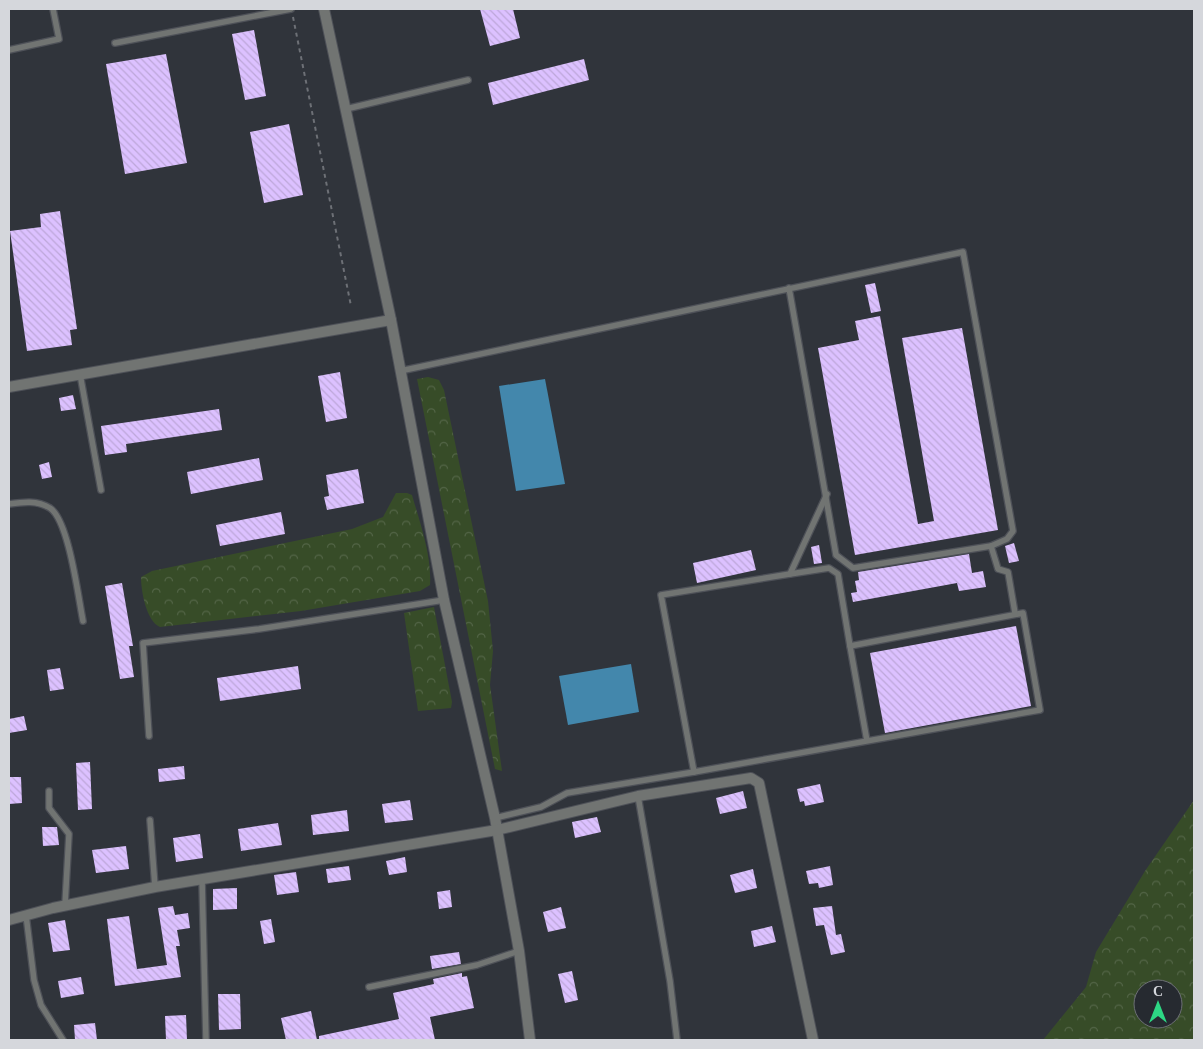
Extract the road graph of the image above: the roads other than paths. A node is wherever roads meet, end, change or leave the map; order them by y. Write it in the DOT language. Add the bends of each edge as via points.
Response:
graph roads {
  1 [pos="53,9"];
  2 [pos="291,9"];
  3 [pos="324,9"];
  4 [pos="115,43"];
  5 [pos="9,50"];
  6 [pos="468,80"];
  7 [pos="346,109"];
  8 [pos="789,288"];
  9 [pos="391,320"];
  10 [pos="400,371"];
  11 [pos="80,374"];
  12 [pos="9,387"];
  13 [pos="101,490"];
  14 [pos="827,494"];
  15 [pos="9,504"];
  16 [pos="991,546"];
  17 [pos="790,574"];
  18 [pos="444,600"];
  19 [pos="1015,613"];
  20 [pos="83,621"];
  21 [pos="850,646"];
  22 [pos="149,736"];
  23 [pos="867,741"];
  24 [pos="694,772"];
  25 [pos="49,791"];
  26 [pos="638,796"];
  27 [pos="495,818"];
  28 [pos="150,820"];
  29 [pos="497,830"];
  30 [pos="202,879"];
  31 [pos="155,887"];
  32 [pos="65,905"];
  33 [pos="26,915"];
  34 [pos="9,920"];
  35 [pos="519,951"];
  36 [pos="369,987"];
  37 [pos="63,1040"];
  38 [pos="206,1040"];
  39 [pos="530,1040"];
  40 [pos="677,1040"];
  41 [pos="814,1040"];
  1 -- 5 [label="lane" via="59,39"];
  2 -- 4 [label="lane"];
  3 -- 7 [label="street"];
  6 -- 7 [label="lane"];
  7 -- 9 [label="street"];
  8 -- 10 [label="lane"];
  8 -- 14 [label="lane"];
  8 -- 16 [label="lane" via="963,252 1013,531 1007,539"];
  9 -- 10 [label="street"];
  9 -- 11 [label="street"];
  10 -- 18 [label="street"];
  11 -- 12 [label="street"];
  11 -- 13 [label="lane"];
  14 -- 16 [label="lane" via="836,555 853,568"];
  14 -- 17 [label="lane"];
  15 -- 20 [label="lane" via="40,503 58,515"];
  16 -- 19 [label="lane" via="998,569 1008,572"];
  17 -- 21 [label="lane" via="829,568 838,574"];
  17 -- 24 [label="lane" via="661,595"];
  18 -- 22 [label="lane" via="259,629 143,643"];
  18 -- 27 [label="street"];
  19 -- 21 [label="lane"];
  19 -- 23 [label="lane" via="1023,613 1040,710"];
  21 -- 23 [label="lane"];
  23 -- 24 [label="lane"];
  24 -- 27 [label="lane" via="567,793 541,807"];
  25 -- 32 [label="lane" via="49,808 69,834"];
  26 -- 29 [label="street"];
  26 -- 40 [label="lane"];
  26 -- 41 [label="street" via="751,778 759,783"];
  27 -- 29 [label="street"];
  28 -- 31 [label="lane"];
  29 -- 30 [label="street"];
  29 -- 35 [label="street"];
  30 -- 31 [label="street"];
  30 -- 38 [label="lane"];
  31 -- 32 [label="street"];
  32 -- 33 [label="street"];
  33 -- 34 [label="street"];
  33 -- 37 [label="lane" via="34,980 41,1005"];
  35 -- 36 [label="lane" via="477,965"];
  35 -- 39 [label="street"];
}
